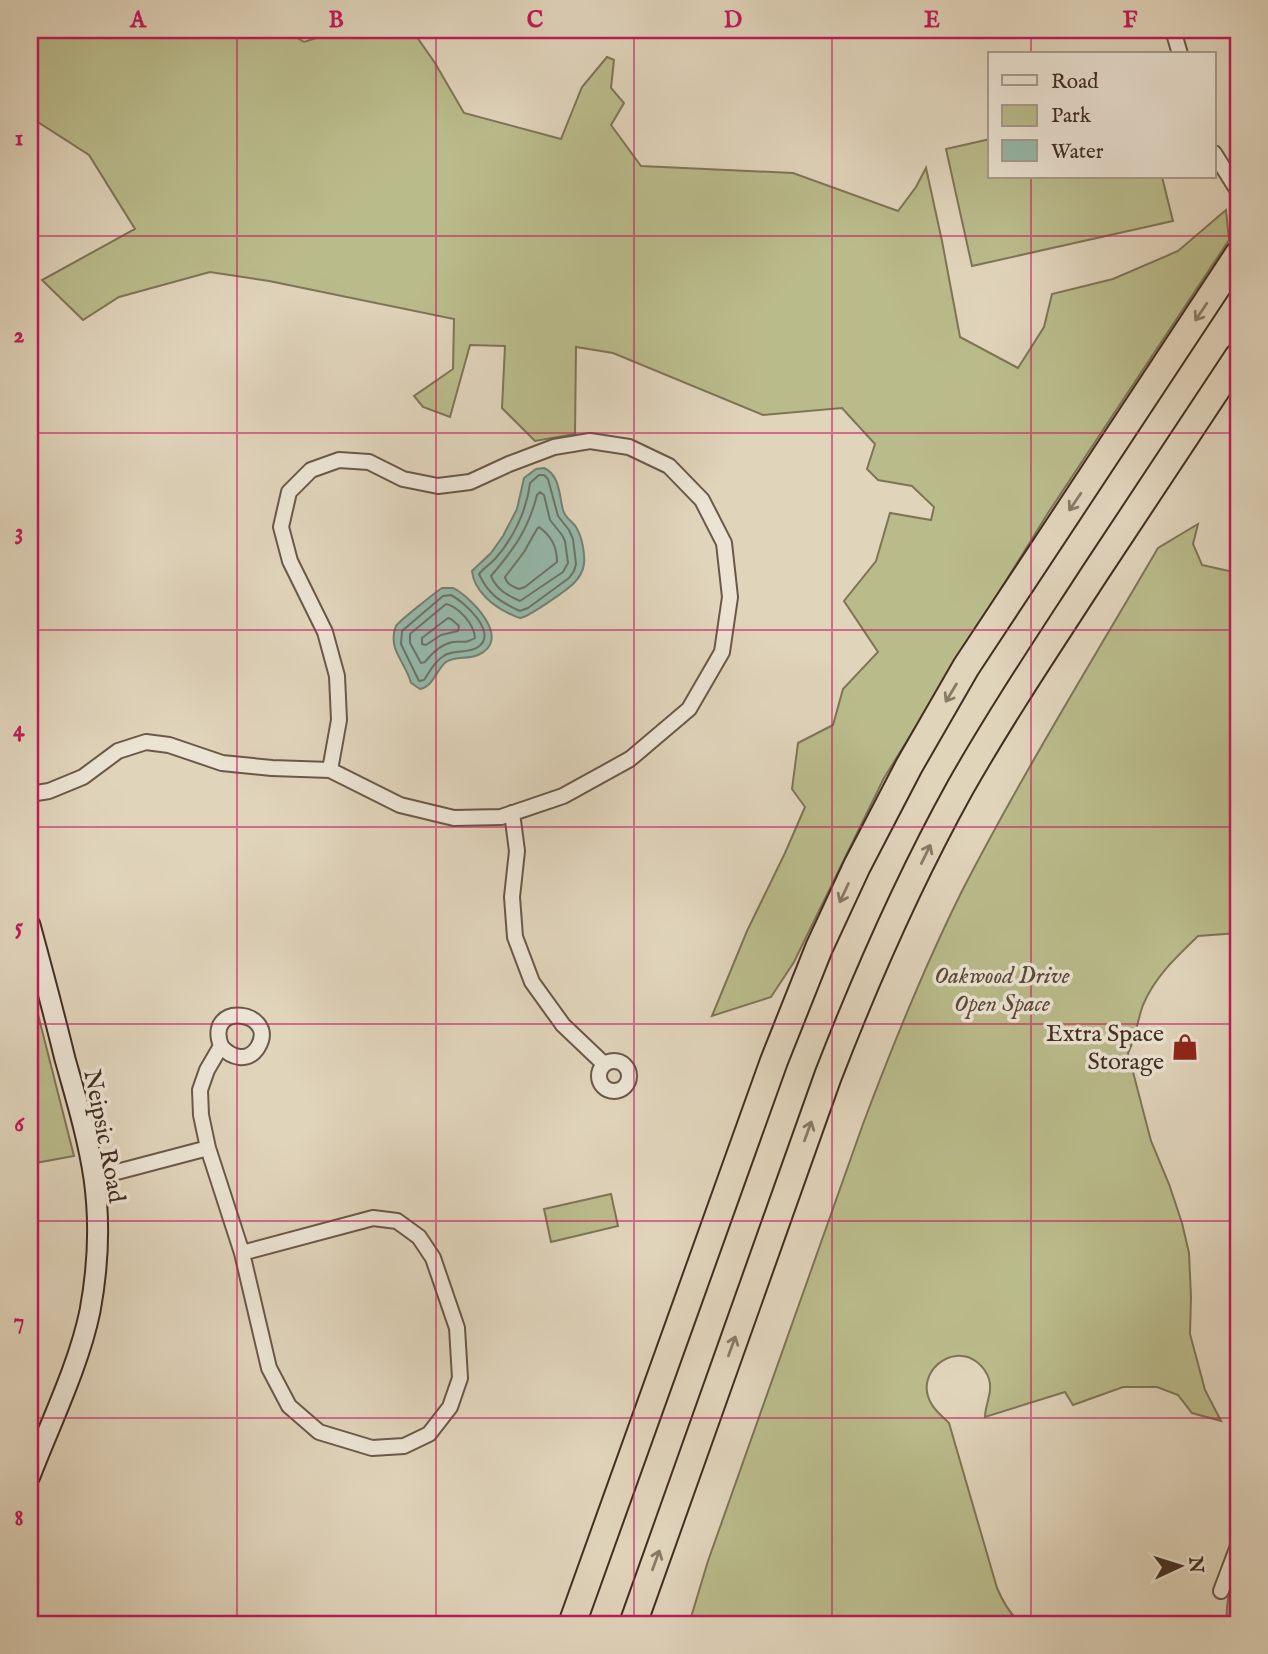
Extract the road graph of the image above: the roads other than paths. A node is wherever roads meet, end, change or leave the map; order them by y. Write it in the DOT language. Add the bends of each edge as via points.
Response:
graph roads {
  1 [pos="1173,30"];
  2 [pos="1179,52"];
  3 [pos="1216,156"];
  4 [pos="1238,191"];
  5 [pos="1238,256"];
  6 [pos="1238,357"];
  7 [pos="330,770"];
  8 [pos="30,794"];
  9 [pos="512,813"];
  10 [pos="30,925"];
  11 [pos="221,1046"];
  12 [pos="604,1065"];
  13 [pos="208,1148"];
  14 [pos="94,1178"];
  15 [pos="242,1253"];
  16 [pos="34,1455"];
  17 [pos="30,1476"];
  18 [pos="1238,1546"];
  19 [pos="1220,1591"];
  20 [pos="572,1624"];
  21 [pos="633,1624"];
  1 -- 2 [label="street"];
  3 -- 4 [label="street"];
  5 -- 20 [label="highway, one-way" via="974,655 913,757 857,866 774,1061"];
  21 -- 6 [label="highway, one-way" via="828,1076 894,919 999,722"];
  7 -- 8 [label="street" via="222,763 146,742 118,751 83,776"];
  7 -- 9 [label="street" via="400,805 444,816"];
  7 -- 9 [label="street" via="339,720 337,676 325,632 290,561 281,527 289,492 311,470 339,460 369,462 403,479 438,486 470,482 554,447 590,441 629,447 669,466 702,500 724,543 730,597 722,652 689,709 631,759 563,796"];
  9 -- 12 [label="street" via="517,851 512,897 515,937 532,982"];
  10 -- 14 [label="street, Neipsic Road"];
  11 -- 13 [label="street" via="200,1090"];
  13 -- 14 [label="street"];
  13 -- 15 [label="street"];
  14 -- 16 [label="street, Neipsic Road" via="96,1253 89,1311 82,1340"];
  15 -- 15 [label="street" via="269,1368 289,1406 319,1432 372,1448 404,1446 429,1434 450,1407 460,1378 457,1328 433,1258 419,1237 397,1221 373,1218"];
  16 -- 17 [label="street, Neipsic Road"];
  18 -- 19 [label="street"];
}
